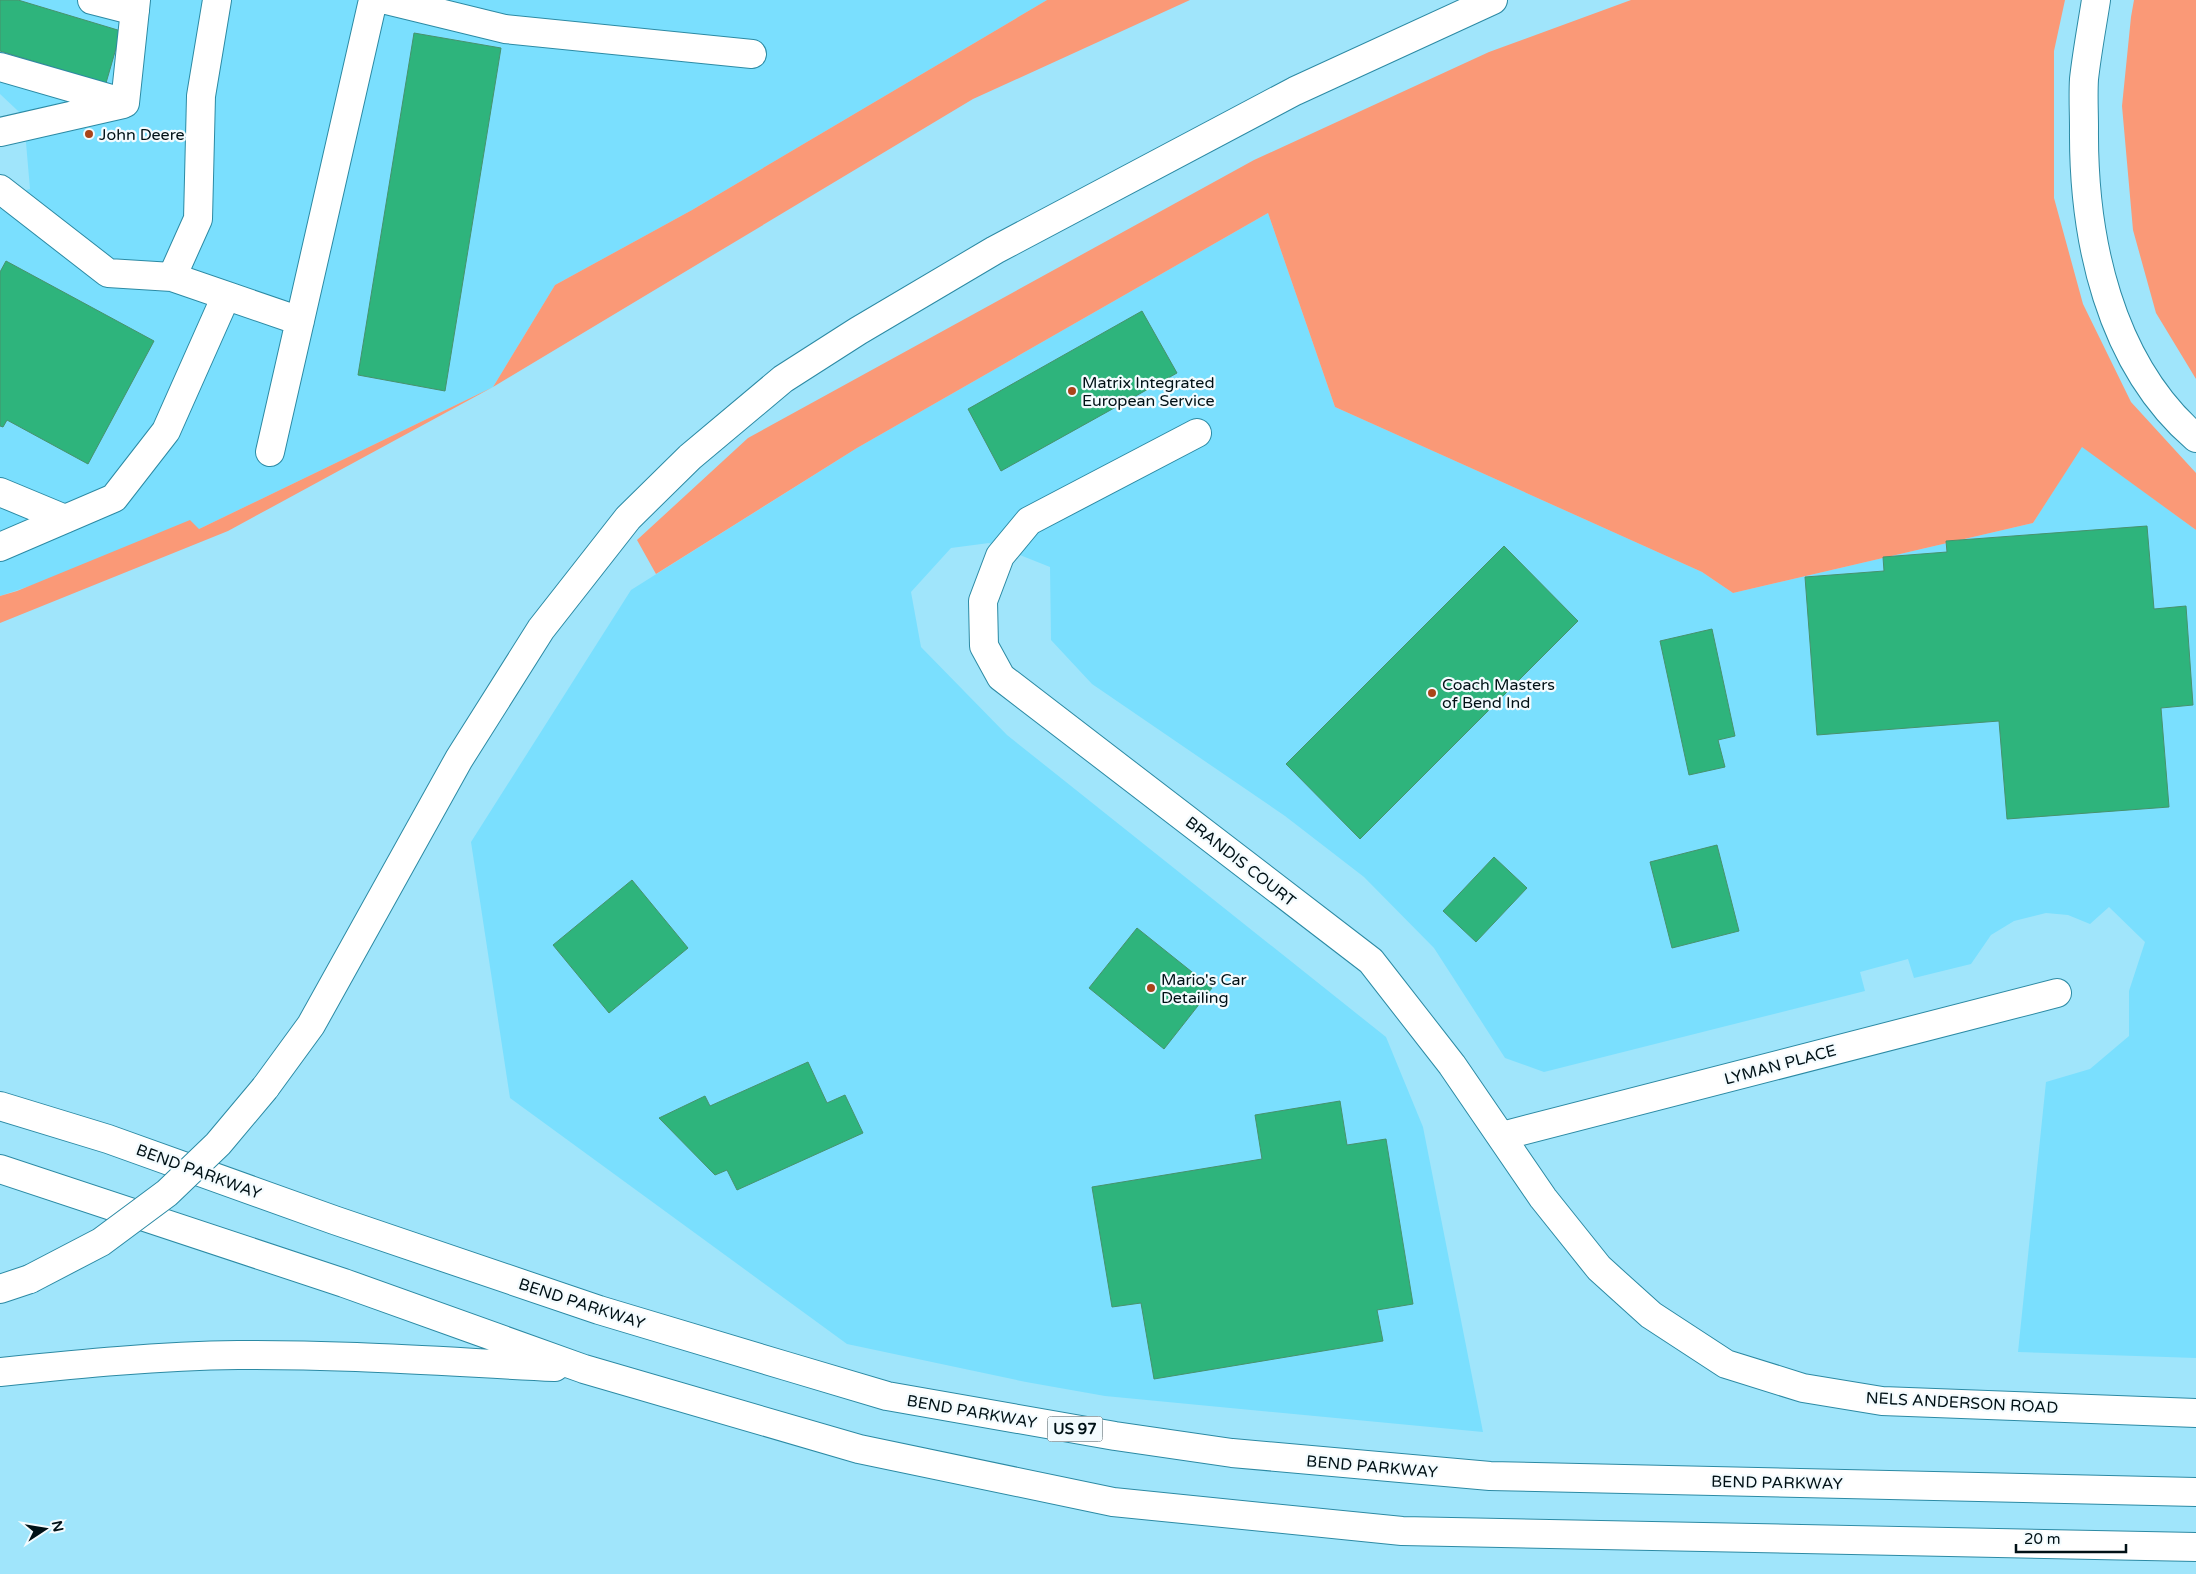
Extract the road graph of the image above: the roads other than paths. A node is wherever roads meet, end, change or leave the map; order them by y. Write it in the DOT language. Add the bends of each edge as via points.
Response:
graph roads {
  1 [pos="92,0"];
  2 [pos="217,0"];
  3 [pos="373,0"];
  4 [pos="386,0"];
  5 [pos="1493,0"];
  6 [pos="2096,0"];
  7 [pos="136,5"];
  8 [pos="752,54"];
  9 [pos="0,67"];
  10 [pos="125,103"];
  11 [pos="0,132"];
  12 [pos="0,190"];
  13 [pos="172,277"];
  14 [pos="226,296"];
  15 [pos="300,321"];
  16 [pos="1197,433"];
  17 [pos="2196,438"];
  18 [pos="270,452"];
  19 [pos="0,492"];
  20 [pos="65,519"];
  21 [pos="0,547"];
  22 [pos="2057,993"];
  23 [pos="0,1106"];
  24 [pos="1502,1136"];
  25 [pos="0,1169"];
  26 [pos="0,1289"];
  27 [pos="584,1369"];
  28 [pos="0,1372"];
  29 [pos="2196,1413"];
  30 [pos="2196,1492"];
  31 [pos="2196,1548"];
  1 -- 7 [label="main road"];
  2 -- 13 [label="main road" via="201,96 198,219"];
  3 -- 15 [label="main road"];
  4 -- 8 [label="main road" via="505,29"];
  5 -- 26 [label="main road, bridge" via="1295,91 995,250 783,379 690,457 628,518 541,629 459,759 311,1025 265,1088 218,1144 166,1193 101,1242 30,1278"];
  6 -- 17 [label="main road" via="2084,80 2083,168 2091,237 2111,309 2140,371 2176,420"];
  7 -- 10 [label="main road"];
  9 -- 10 [label="main road"];
  10 -- 11 [label="main road"];
  12 -- 13 [label="main road" via="108,273"];
  13 -- 14 [label="main road"];
  14 -- 15 [label="main road"];
  14 -- 20 [label="main road" via="166,431 114,498"];
  15 -- 18 [label="main road"];
  16 -- 24 [label="main road, BRANDIS COURT" via="1028,522 1000,556 983,601 984,646 1001,677 1371,960"];
  19 -- 20 [label="main road"];
  20 -- 21 [label="main road"];
  22 -- 24 [label="main road, LYMAN PLACE"];
  23 -- 30 [label="main road, BEND PARKWAY / US 97" via="108,1139 599,1310 887,1396 1232,1453 1490,1476"];
  24 -- 29 [label="main road, NELS ANDERSON ROAD" via="1543,1198 1599,1268 1651,1315 1726,1364 1803,1388 1882,1401"];
  25 -- 27 [label="main road" via="344,1283"];
  27 -- 28 [label="main road" via="237,1355 121,1360"];
  27 -- 31 [label="main road" via="859,1449 1113,1502 1402,1531"];
}
